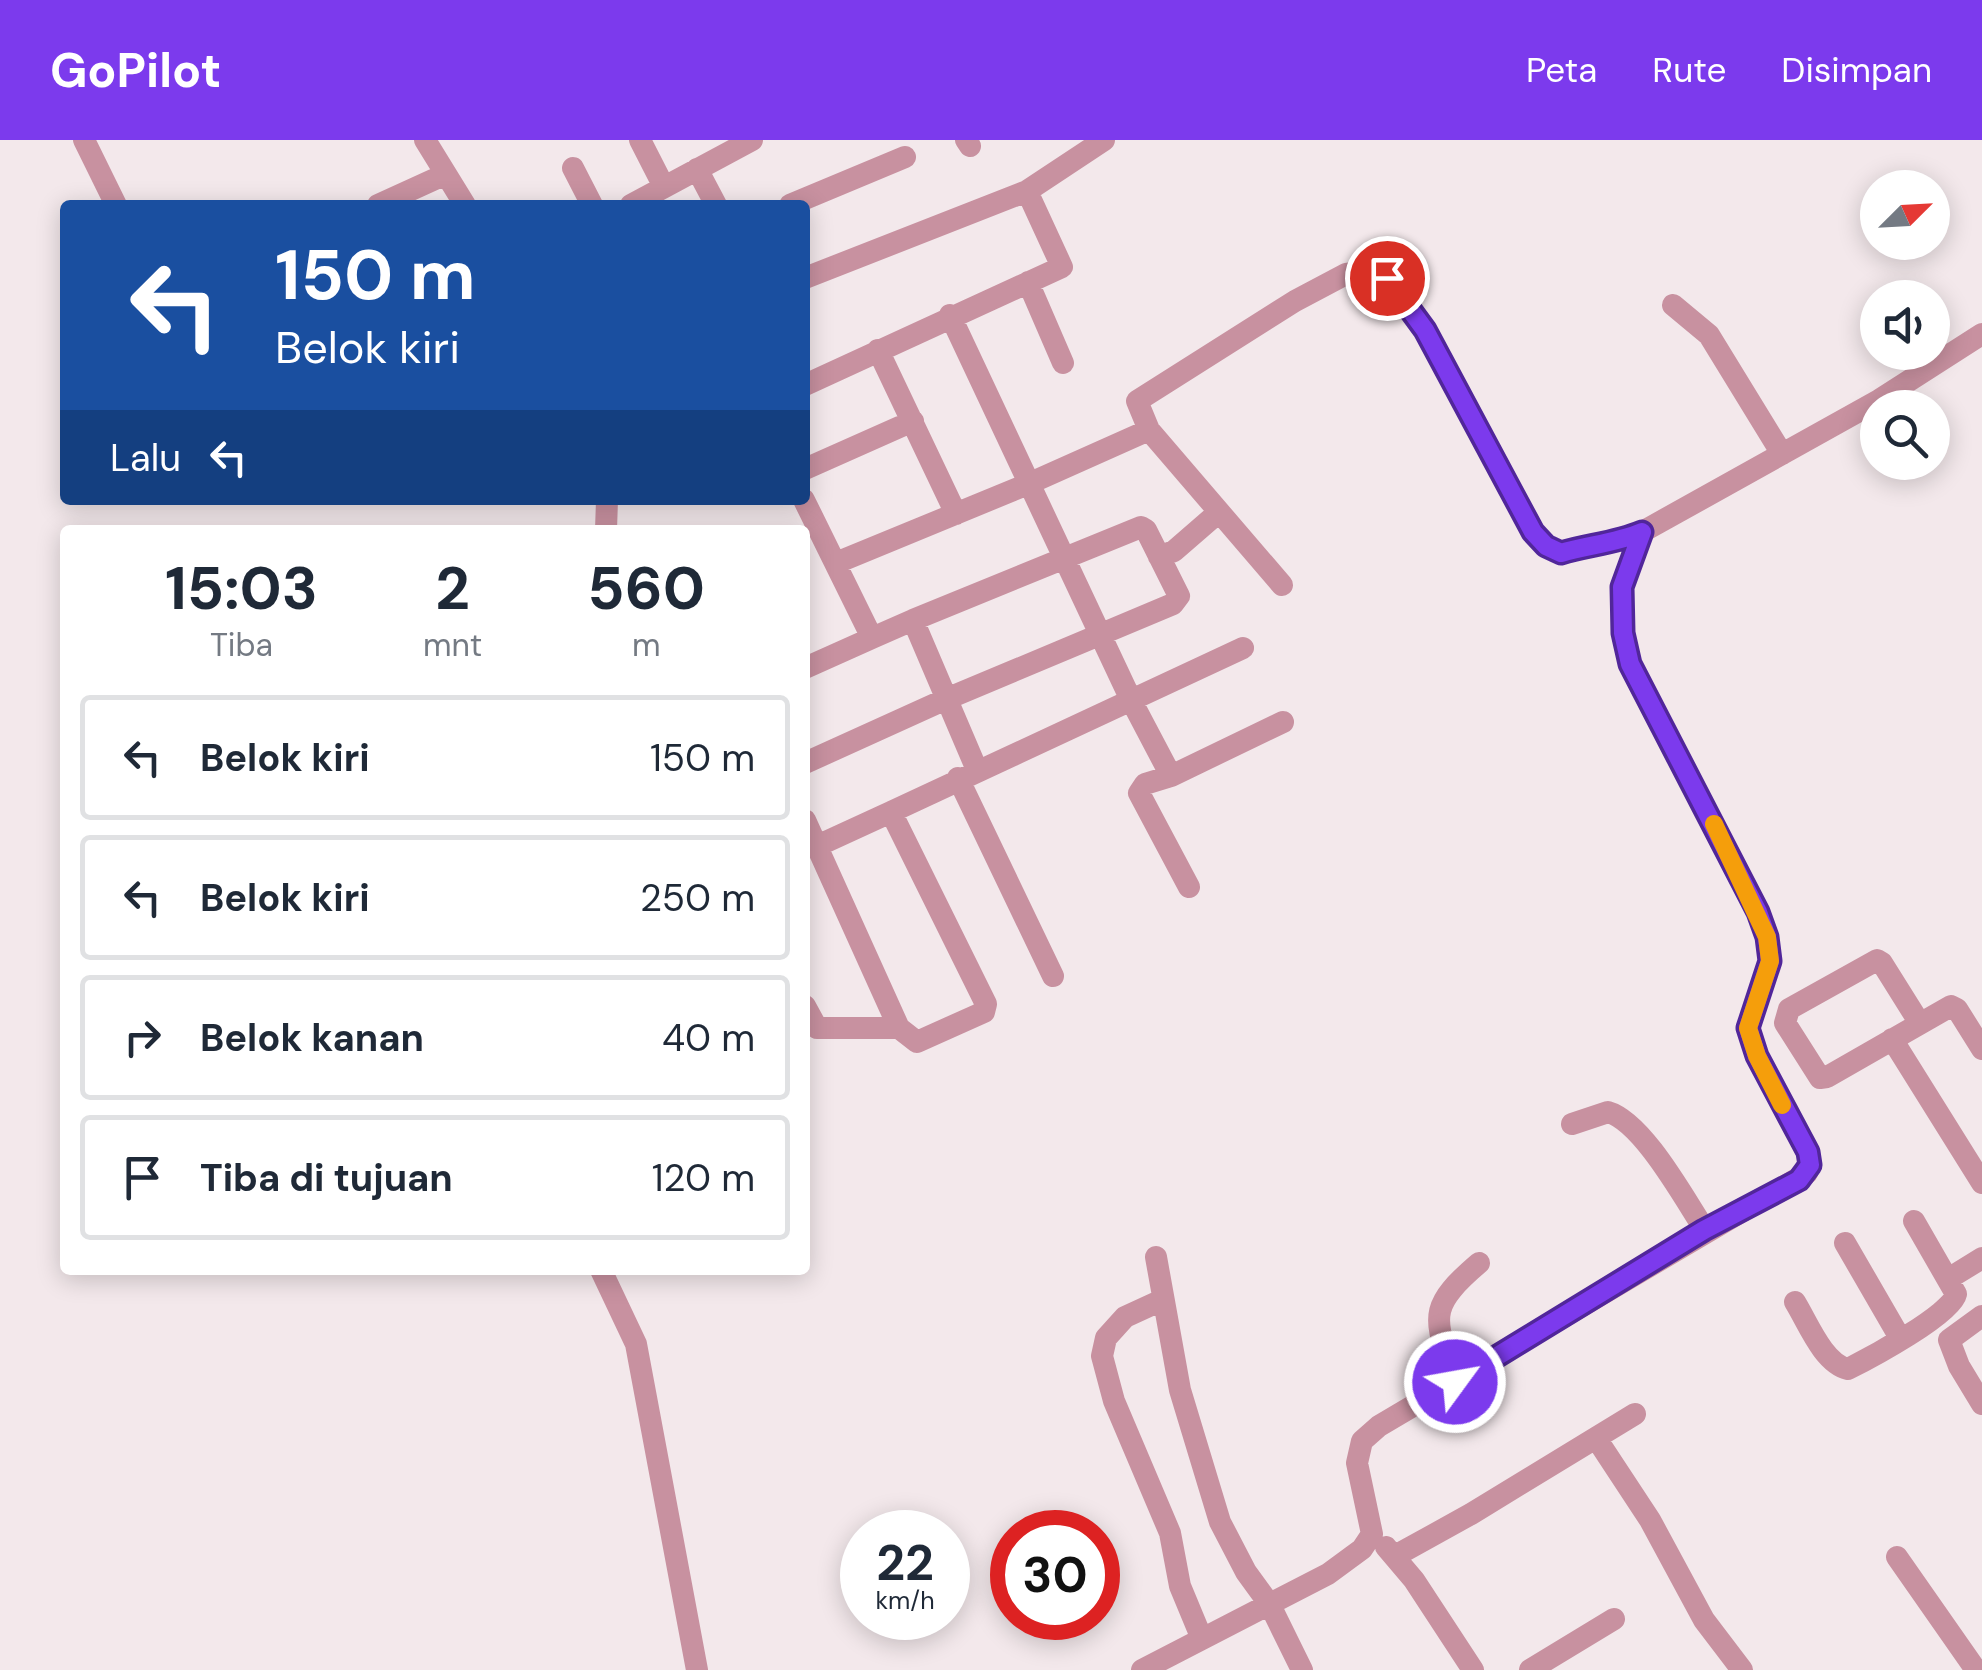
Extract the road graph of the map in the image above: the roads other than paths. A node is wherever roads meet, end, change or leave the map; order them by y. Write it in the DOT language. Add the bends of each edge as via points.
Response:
graph roads {
  1 [pos="84,140"];
  2 [pos="425,140"];
  3 [pos="640,140"];
  4 [pos="752,140"];
  5 [pos="1104,140"];
  6 [pos="726,146"];
  7 [pos="905,157"];
  8 [pos="572,168"];
  9 [pos="697,169"];
  10 [pos="446,174"];
  11 [pos="664,187"];
  12 [pos="1027,192"];
  13 [pos="114,200"];
  14 [pos="389,200"];
  15 [pos="462,200"];
  16 [pos="589,200"];
  17 [pos="640,200"];
  18 [pos="713,200"];
  19 [pos="802,200"];
  20 [pos="810,275"];
  21 [pos="1028,282"];
  22 [pos="1673,305"];
  23 [pos="950,316"];
  24 [pos="1982,334"];
  25 [pos="878,350"];
  26 [pos="1063,363"];
  27 [pos="810,383"];
  28 [pos="913,421"];
  29 [pos="1149,430"];
  30 [pos="1782,454"];
  31 [pos="810,467"];
  32 [pos="1028,484"];
  33 [pos="807,505"];
  34 [pos="1219,512"];
  35 [pos="956,514"];
  36 [pos="1642,532"];
  37 [pos="1159,557"];
  38 [pos="1064,558"];
  39 [pos="836,563"];
  40 [pos="1282,586"];
  41 [pos="912,620"];
  42 [pos="1101,634"];
  43 [pos="872,638"];
  44 [pos="1243,648"];
  45 [pos="810,666"];
  46 [pos="944,700"];
  47 [pos="1131,700"];
  48 [pos="1282,722"];
  49 [pos="810,761"];
  50 [pos="968,774"];
  51 [pos="1171,776"];
  52 [pos="891,812"];
  53 [pos="810,831"];
  54 [pos="817,846"];
  55 [pos="1189,887"];
  56 [pos="1053,976"];
  57 [pos="810,1015"];
  58 [pos="1919,1022"];
  59 [pos="899,1028"];
  60 [pos="1892,1039"];
  61 [pos="1982,1048"];
  62 [pos="1572,1124"];
  63 [pos="1982,1183"];
  64 [pos="1914,1222"];
  65 [pos="1704,1230"];
  66 [pos="1845,1243"];
  67 [pos="1156,1257"];
  68 [pos="1982,1258"];
  69 [pos="1479,1262"];
  70 [pos="604,1275"];
  71 [pos="1948,1279"];
  72 [pos="1162,1300"];
  73 [pos="1795,1302"];
  74 [pos="1953,1304"];
  75 [pos="1977,1320"];
  76 [pos="1900,1338"];
  77 [pos="1455,1382"];
  78 [pos="1982,1404"];
  79 [pos="1634,1414"];
  80 [pos="1596,1438"];
  81 [pos="1372,1534"];
  82 [pos="1395,1556"];
  83 [pos="1897,1557"];
  84 [pos="1270,1604"];
  85 [pos="1614,1619"];
  86 [pos="1202,1639"];
  87 [pos="697,1670"];
  88 [pos="1142,1670"];
  89 [pos="1302,1670"];
  90 [pos="1473,1670"];
  91 [pos="1530,1670"];
  92 [pos="1742,1670"];
  93 [pos="1976,1670"];
  1 -- 13 [label="street"];
  2 -- 10 [label="street"];
  3 -- 11 [label="street"];
  4 -- 6 [label="street"];
  5 -- 12 [label="street"];
  6 -- 9 [label="street"];
  7 -- 19 [label="street"];
  8 -- 16 [label="street"];
  9 -- 11 [label="street"];
  9 -- 18 [label="street"];
  10 -- 14 [label="street"];
  10 -- 15 [label="street"];
  11 -- 17 [label="street"];
  12 -- 20 [label="street"];
  12 -- 21 [label="street" via="1062,267"];
  21 -- 23 [label="street"];
  21 -- 26 [label="street"];
  22 -- 30 [label="street" via="1709,335"];
  23 -- 25 [label="street"];
  23 -- 32 [label="street"];
  24 -- 30 [label="street"];
  25 -- 27 [label="street"];
  25 -- 28 [label="street"];
  28 -- 31 [label="street"];
  28 -- 35 [label="street"];
  29 -- 32 [label="street"];
  29 -- 34 [label="street"];
  29 -- 36 [label="street" via="1137,401 1294,302 1346,274 1369,270 1387,278 1425,330 1510,494 1546,546 1561,553"];
  30 -- 36 [label="street"];
  32 -- 35 [label="street"];
  32 -- 38 [label="street"];
  33 -- 39 [label="street"];
  34 -- 37 [label="street"];
  34 -- 40 [label="street"];
  35 -- 39 [label="street"];
  36 -- 65 [label="street" via="1622,587 1630,664 1767,937 1770,961 1748,1028 1810,1165 1799,1180"];
  37 -- 38 [label="street" via="1140,527"];
  37 -- 42 [label="street" via="1178,600"];
  38 -- 41 [label="street"];
  38 -- 42 [label="street"];
  39 -- 43 [label="street"];
  41 -- 43 [label="street"];
  41 -- 46 [label="street"];
  42 -- 46 [label="street"];
  42 -- 47 [label="street"];
  43 -- 45 [label="street"];
  44 -- 47 [label="street"];
  46 -- 49 [label="street"];
  46 -- 50 [label="street"];
  47 -- 50 [label="street"];
  47 -- 51 [label="street"];
  48 -- 51 [label="street"];
  50 -- 52 [label="street"];
  50 -- 56 [label="street"];
  51 -- 55 [label="street" via="1145,784 1139,793"];
  52 -- 54 [label="street"];
  52 -- 59 [label="street" via="987,1008 917,1042"];
  53 -- 54 [label="street"];
  54 -- 59 [label="street"];
  57 -- 59 [label="street" via="817,1028"];
  58 -- 60 [label="street"];
  58 -- 60 [label="street" via="1877,960 1785,1016 1820,1078"];
  58 -- 61 [label="street" via="1957,1008"];
  60 -- 63 [label="street"];
  62 -- 65 [label="street" via="1608,1112 1626,1122"];
  64 -- 71 [label="street"];
  65 -- 77 [label="street"];
  66 -- 76 [label="street"];
  67 -- 72 [label="street"];
  68 -- 71 [label="street"];
  69 -- 77 [label="street" via="1442,1300 1436,1320"];
  70 -- 87 [label="street" via="639,1357"];
  71 -- 74 [label="street"];
  72 -- 84 [label="street" via="1180,1390 1220,1522"];
  72 -- 86 [label="street" via="1126,1317 1106,1338 1102,1356 1170,1533 1180,1586"];
  73 -- 76 [label="street" via="1837,1366 1848,1369"];
  74 -- 75 [label="street"];
  74 -- 76 [label="street"];
  75 -- 78 [label="street" via="1949,1340"];
  77 -- 81 [label="street" via="1362,1441 1357,1464"];
  79 -- 80 [label="street"];
  80 -- 82 [label="street"];
  80 -- 92 [label="street" via="1704,1620"];
  81 -- 82 [label="street"];
  81 -- 84 [label="street" via="1328,1574"];
  82 -- 90 [label="street"];
  83 -- 93 [label="street"];
  84 -- 86 [label="street"];
  84 -- 89 [label="street"];
  85 -- 91 [label="street"];
  86 -- 88 [label="street"];
}
